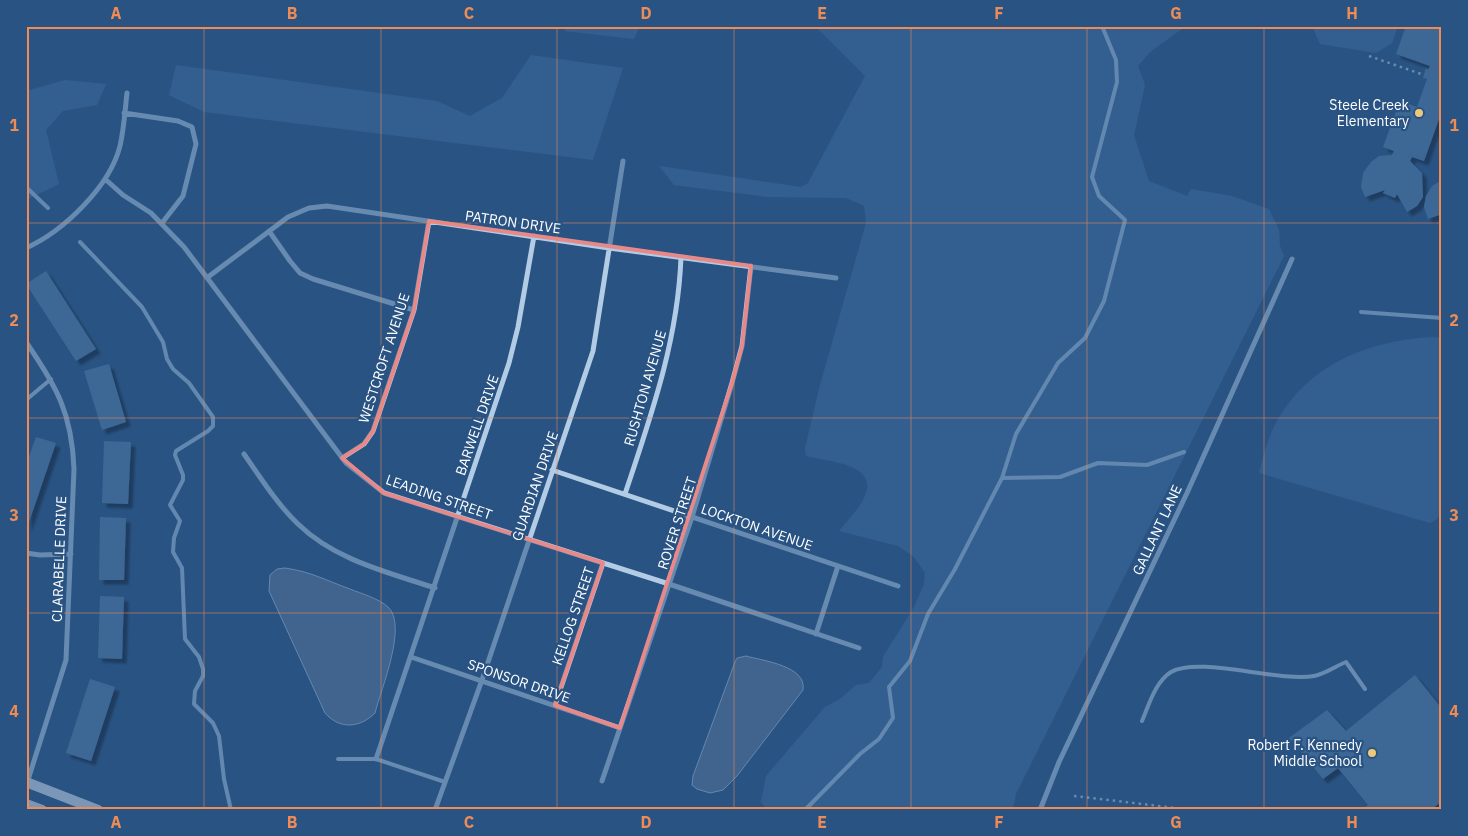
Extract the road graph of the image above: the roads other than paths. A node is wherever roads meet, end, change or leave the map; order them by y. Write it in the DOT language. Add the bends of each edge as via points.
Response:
graph roads {
  1 [pos="127,93"];
  2 [pos="124,113"];
  3 [pos="623,161"];
  4 [pos="105,178"];
  5 [pos="429,221"];
  6 [pos="162,223"];
  7 [pos="269,231"];
  8 [pos="534,236"];
  9 [pos="26,248"];
  10 [pos="609,248"];
  11 [pos="682,257"];
  12 [pos="1292,259"];
  13 [pos="751,266"];
  14 [pos="208,277"];
  15 [pos="836,278"];
  16 [pos="414,310"];
  17 [pos="26,342"];
  18 [pos="51,379"];
  19 [pos="26,400"];
  20 [pos="244,454"];
  21 [pos="342,458"];
  22 [pos="552,470"];
  23 [pos="625,494"];
  24 [pos="458,516"];
  25 [pos="692,517"];
  26 [pos="528,539"];
  27 [pos="26,553"];
  28 [pos="71,554"];
  29 [pos="603,563"];
  30 [pos="838,566"];
  31 [pos="669,584"];
  32 [pos="898,586"];
  33 [pos="435,588"];
  34 [pos="816,634"];
  35 [pos="859,648"];
  36 [pos="411,657"];
  37 [pos="482,680"];
  38 [pos="1365,689"];
  39 [pos="555,705"];
  40 [pos="1142,721"];
  41 [pos="620,728"];
  42 [pos="376,758"];
  43 [pos="338,759"];
  44 [pos="602,781"];
  45 [pos="445,782"];
  46 [pos="27,783"];
  47 [pos="26,804"];
  48 [pos="42,810"];
  49 [pos="98,810"];
  50 [pos="435,810"];
  51 [pos="1040,810"];
  1 -- 2 [label="street"];
  2 -- 4 [label="street" via="120,146"];
  2 -- 6 [label="street" via="178,121 192,127 196,144 183,196"];
  3 -- 10 [label="street, GUARDIAN DRIVE"];
  4 -- 6 [label="street, LEADING STREET"];
  4 -- 9 [label="street" via="87,202 49,234"];
  5 -- 7 [label="street, PATRON DRIVE" via="327,206 309,208 288,217"];
  5 -- 8 [label="street, PATRON DRIVE"];
  5 -- 16 [label="street, WESTCROFT AVENUE"];
  6 -- 14 [label="street, LEADING STREET"];
  7 -- 14 [label="street, PATRON DRIVE"];
  7 -- 16 [label="street" via="300,273"];
  8 -- 10 [label="street, PATRON DRIVE"];
  8 -- 24 [label="street, BARWELL DRIVE" via="509,363"];
  10 -- 11 [label="street, PATRON DRIVE"];
  10 -- 22 [label="street, GUARDIAN DRIVE" via="593,352"];
  11 -- 13 [label="street, PATRON DRIVE"];
  11 -- 23 [label="street, RUSHTON AVENUE" via="673,334 660,387"];
  12 -- 51 [label="street, GALLANT LANE" via="1187,493 1059,762"];
  13 -- 15 [label="street, PATRON DRIVE"];
  13 -- 25 [label="street, ROVER STREET" via="742,346"];
  14 -- 21 [label="street, LEADING STREET"];
  16 -- 21 [label="street, WESTCROFT AVENUE" via="373,431 364,444"];
  17 -- 18 [label="street, CLARABELLE DRIVE"];
  18 -- 19 [label="lane"];
  18 -- 28 [label="street, CLARABELLE DRIVE" via="62,402 72,438"];
  20 -- 33 [label="street" via="297,523 314,538 362,565"];
  21 -- 24 [label="street, LEADING STREET" via="384,493"];
  22 -- 23 [label="street, LOCKTON AVENUE"];
  22 -- 26 [label="street, GUARDIAN DRIVE"];
  23 -- 25 [label="street, LOCKTON AVENUE"];
  24 -- 26 [label="street, LEADING STREET"];
  24 -- 33 [label="street, BARWELL DRIVE"];
  25 -- 30 [label="street, LOCKTON AVENUE"];
  25 -- 31 [label="street, ROVER STREET"];
  26 -- 29 [label="street, LEADING STREET"];
  26 -- 37 [label="street, GUARDIAN DRIVE"];
  27 -- 28 [label="street"];
  28 -- 46 [label="street, CLARABELLE DRIVE" via="66,660"];
  29 -- 31 [label="street, LEADING STREET"];
  29 -- 39 [label="street, KELLOG STREET"];
  30 -- 32 [label="street, LOCKTON AVENUE"];
  30 -- 34 [label="street"];
  31 -- 34 [label="street, LEADING STREET"];
  31 -- 41 [label="street, ROVER STREET"];
  33 -- 36 [label="street, BARWELL DRIVE"];
  34 -- 35 [label="street, LEADING STREET"];
  36 -- 37 [label="street, SPONSOR DRIVE"];
  36 -- 42 [label="street, BARWELL DRIVE"];
  37 -- 39 [label="street, SPONSOR DRIVE"];
  37 -- 45 [label="street, GUARDIAN DRIVE"];
  38 -- 40 [label="lane" via="1346,662 1315,676 1276,676 1187,666 1170,673 1158,685"];
  39 -- 41 [label="street, SPONSOR DRIVE"];
  41 -- 44 [label="street, ROVER STREET"];
  42 -- 43 [label="lane"];
  42 -- 45 [label="lane"];
  45 -- 50 [label="street, GUARDIAN DRIVE"];
  46 -- 49 [label="main road"];
  47 -- 48 [label="main road"];
}
